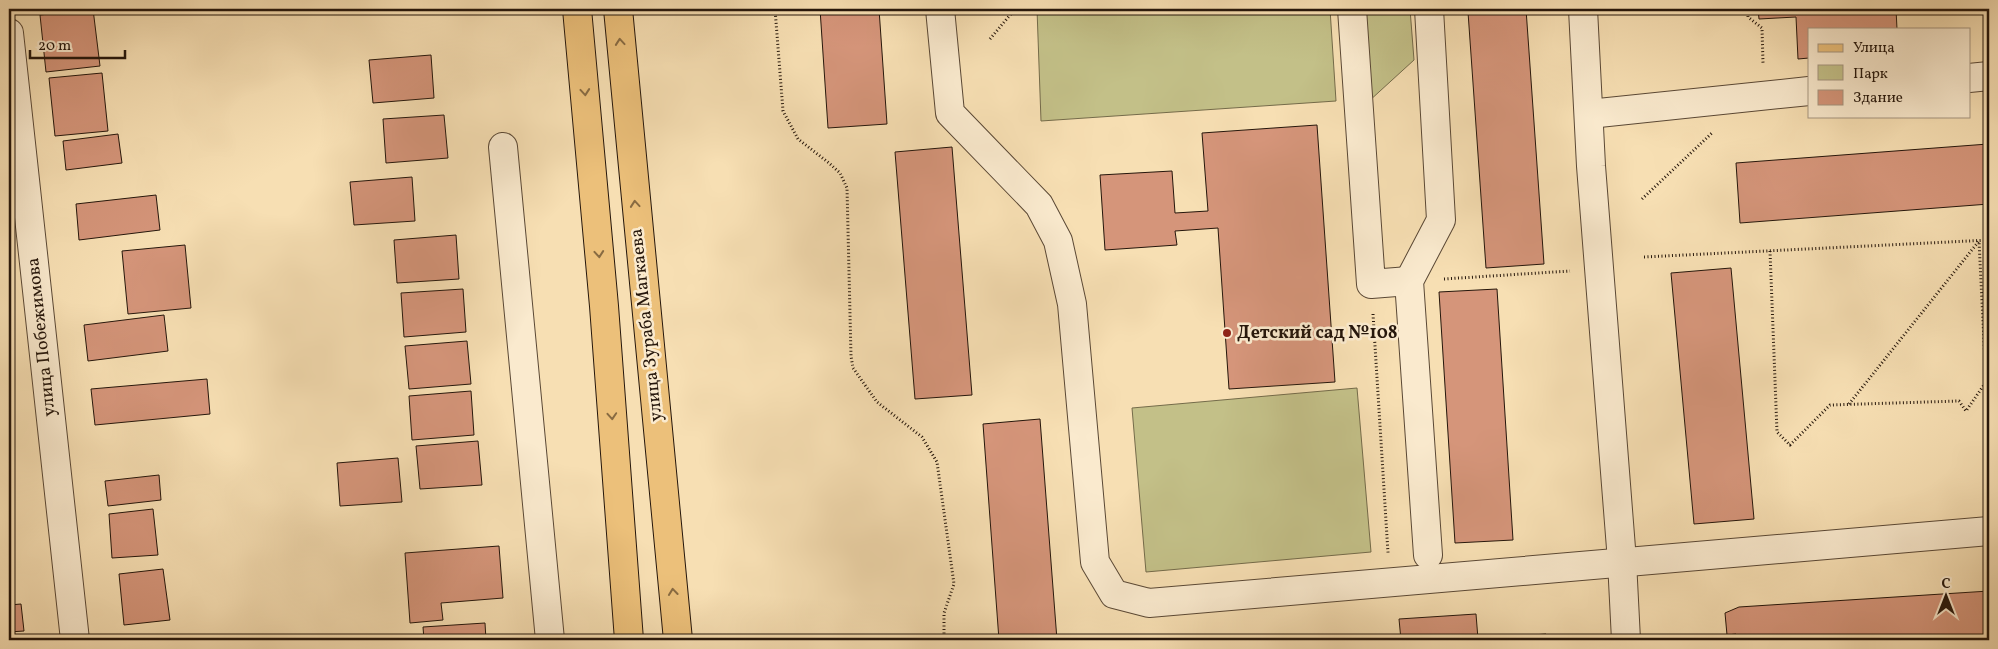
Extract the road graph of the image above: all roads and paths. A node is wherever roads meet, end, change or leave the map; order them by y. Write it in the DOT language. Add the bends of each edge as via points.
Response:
graph roads {
  1 [pos="577,9"];
  2 [pos="618,9"];
  3 [pos="775,9"];
  4 [pos="940,9"];
  5 [pos="1016,9"];
  6 [pos="1352,9"];
  7 [pos="1429,9"];
  8 [pos="1584,9"];
  9 [pos="1747,9"];
  10 [pos="9,33"];
  11 [pos="990,39"];
  12 [pos="1763,63"];
  13 [pos="1989,76"];
  14 [pos="1970,78"];
  15 [pos="1808,91"];
  16 [pos="1589,114"];
  17 [pos="1716,130"];
  18 [pos="503,147"];
  19 [pos="1642,199"];
  20 [pos="1989,240"];
  21 [pos="1979,241"];
  22 [pos="1770,251"];
  23 [pos="1644,257"];
  24 [pos="1576,270"];
  25 [pos="1408,281"];
  26 [pos="1371,284"];
  27 [pos="1848,404"];
  28 [pos="1989,531"];
  29 [pos="1428,555"];
  30 [pos="1389,558"];
  31 [pos="1622,561"];
  32 [pos="75,640"];
  33 [pos="550,640"];
  34 [pos="629,640"];
  35 [pos="678,640"];
  36 [pos="944,640"];
  37 [pos="1626,640"];
  1 -- 34 [label="main road, one-way" via="604,306"];
  35 -- 2 [label="main road, улица Зураба Магкаева, one-way"];
  3 -- 36 [label="path" via="784,111 798,140 830,163 840,173 847,188 853,368 877,402 922,437 937,462 954,584 944,613"];
  4 -- 31 [label="street" via="950,113 1039,205 1058,241 1072,304 1095,562 1114,594 1149,603"];
  5 -- 11 [label="path"];
  6 -- 26 [label="street"];
  7 -- 25 [label="street" via="1441,220"];
  8 -- 16 [label="street"];
  9 -- 12 [label="path" via="1748,17 1762,28"];
  10 -- 32 [label="street, улица Побежимова"];
  13 -- 14 [label="street"];
  15 -- 16 [label="street"];
  16 -- 31 [label="street"];
  17 -- 19 [label="path"];
  18 -- 33 [label="street"];
  20 -- 21 [label="path"];
  21 -- 22 [label="path"];
  21 -- 27 [label="path"];
  21 -- 27 [label="path" via="1986,382 1966,411 1959,401"];
  22 -- 23 [label="path"];
  22 -- 27 [label="path" via="1777,432 1790,445 1830,405"];
  24 -- 25 [label="path"];
  25 -- 26 [label="street"];
  25 -- 29 [label="street"];
  26 -- 30 [label="path"];
  28 -- 31 [label="street"];
  31 -- 37 [label="street"];
}
